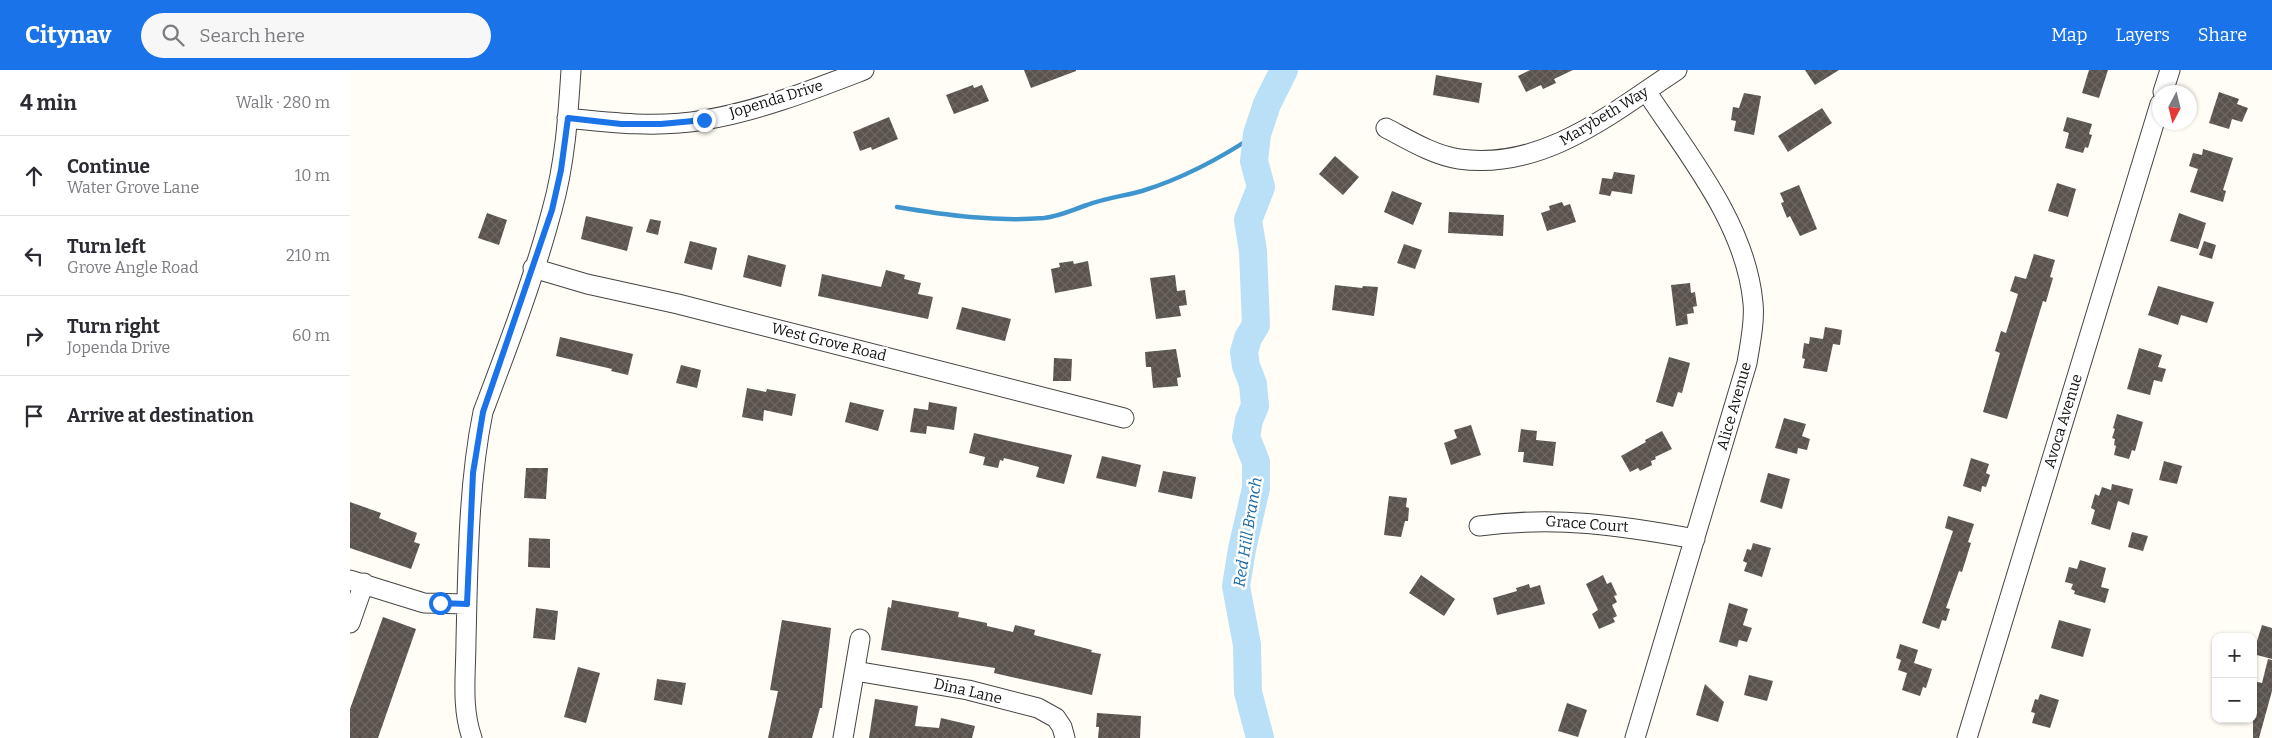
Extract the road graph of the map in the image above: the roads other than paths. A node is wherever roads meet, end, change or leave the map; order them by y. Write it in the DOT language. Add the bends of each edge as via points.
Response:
graph roads {
  1 [pos="571,70"];
  2 [pos="864,70"];
  3 [pos="1677,70"];
  4 [pos="2170,70"];
  5 [pos="2165,85"];
  6 [pos="1646,91"];
  7 [pos="568,118"];
  8 [pos="1386,128"];
  9 [pos="2152,130"];
  10 [pos="533,268"];
  11 [pos="1124,418"];
  12 [pos="1479,526"];
  13 [pos="1695,538"];
  14 [pos="357,582"];
  15 [pos="467,604"];
  16 [pos="350,623"];
  17 [pos="860,639"];
  18 [pos="855,671"];
  19 [pos="472,738"];
  20 [pos="843,738"];
  21 [pos="1065,738"];
  22 [pos="1634,738"];
  23 [pos="1967,738"];
  1 -- 7 [label="street"];
  2 -- 7 [label="street, Jopenda Drive" via="804,93 704,120 621,124"];
  3 -- 6 [label="street, Marybeth Way"];
  4 -- 5 [label="street"];
  6 -- 8 [label="street, Marybeth Way" via="1569,140 1516,158 1459,159 1428,150"];
  6 -- 13 [label="street, Alice Avenue" via="1730,221 1742,250 1754,304 1747,363"];
  7 -- 10 [label="street" via="552,210"];
  9 -- 23 [label="street, Avoca Avenue"];
  10 -- 11 [label="street, West Grove Road"];
  10 -- 15 [label="street" via="483,412 473,473"];
  12 -- 13 [label="street, Grace Court" via="1515,521 1582,521"];
  13 -- 22 [label="street, Alice Avenue"];
  14 -- 15 [label="street" via="424,603"];
  14 -- 16 [label="street"];
  15 -- 19 [label="street" via="465,714"];
  17 -- 18 [label="street"];
  18 -- 20 [label="street"];
  18 -- 21 [label="street, Dina Lane" via="968,690 1038,708 1056,718"];
}
